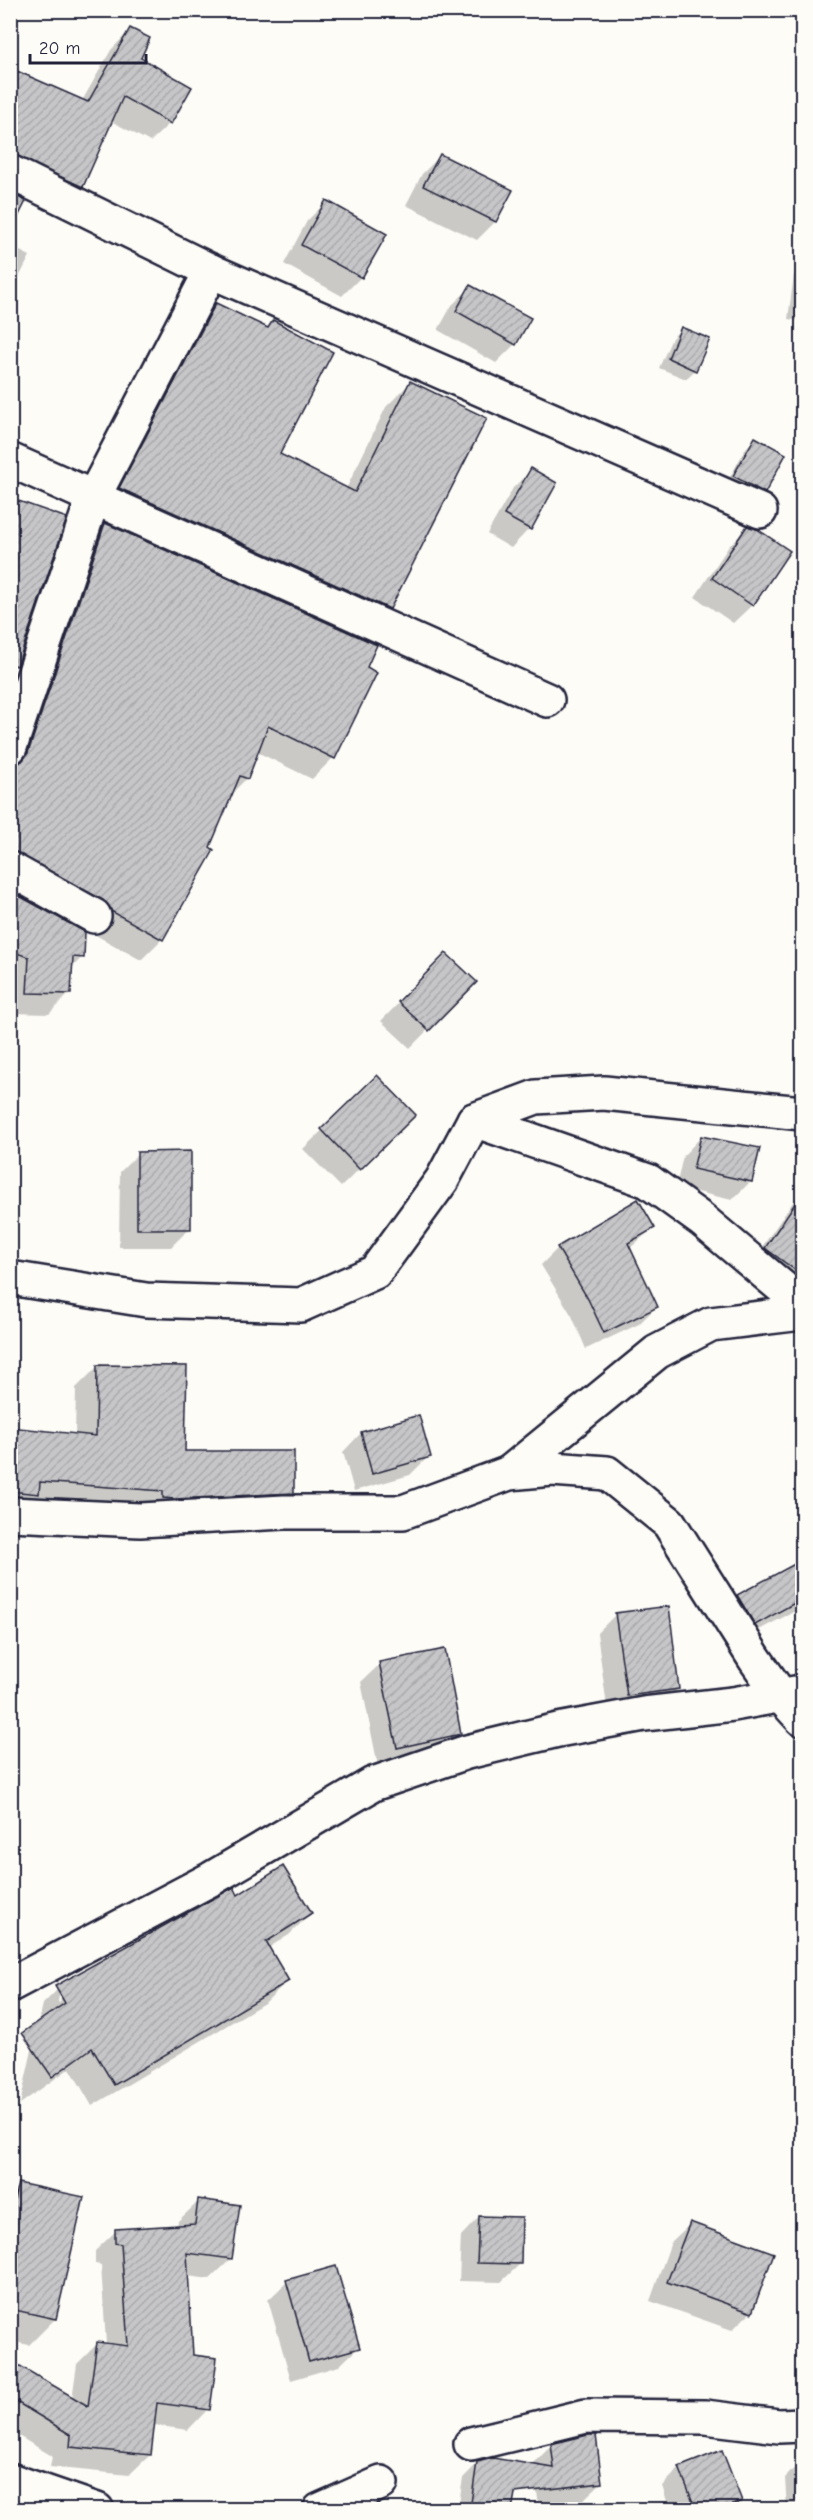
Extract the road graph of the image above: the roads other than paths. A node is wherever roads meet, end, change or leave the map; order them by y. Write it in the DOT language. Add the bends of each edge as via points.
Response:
graph roads {
  1 [pos="10,172"];
  2 [pos="211,271"];
  3 [pos="10,460"];
  4 [pos="93,498"];
  5 [pos="760,511"];
  6 [pos="547,700"];
  7 [pos="10,747"];
  8 [pos="10,869"];
  9 [pos="94,916"];
  10 [pos="802,1113"];
  11 [pos="474,1120"];
  12 [pos="10,1278"];
  13 [pos="802,1304"];
  14 [pos="802,1313"];
  15 [pos="509,1473"];
  16 [pos="10,1514"];
  17 [pos="795,1702"];
  18 [pos="10,1985"];
  19 [pos="802,2425"];
  20 [pos="471,2444"];
  21 [pos="10,2480"];
  22 [pos="381,2484"];
  23 [pos="97,2510"];
  24 [pos="320,2510"];
  1 -- 2 [label="street"];
  2 -- 4 [label="street"];
  2 -- 5 [label="street"];
  3 -- 4 [label="street"];
  4 -- 6 [label="street"];
  4 -- 7 [label="street"];
  8 -- 9 [label="street"];
  10 -- 11 [label="street" via="604,1093 536,1097"];
  11 -- 12 [label="street" via="442,1180 375,1272 301,1305 146,1299"];
  11 -- 13 [label="street" via="648,1181 702,1220"];
  14 -- 15 [label="street" via="711,1324 657,1352"];
  15 -- 16 [label="street" via="403,1512 284,1512 140,1520"];
  15 -- 17 [label="street" via="552,1469 607,1473 669,1523 724,1613"];
  17 -- 18 [label="street" via="644,1714 558,1730 467,1752 373,1784 211,1879"];
  19 -- 20 [label="street" via="779,2426 705,2416 586,2416"];
  21 -- 23 [label="street"];
  22 -- 24 [label="street"];
}
